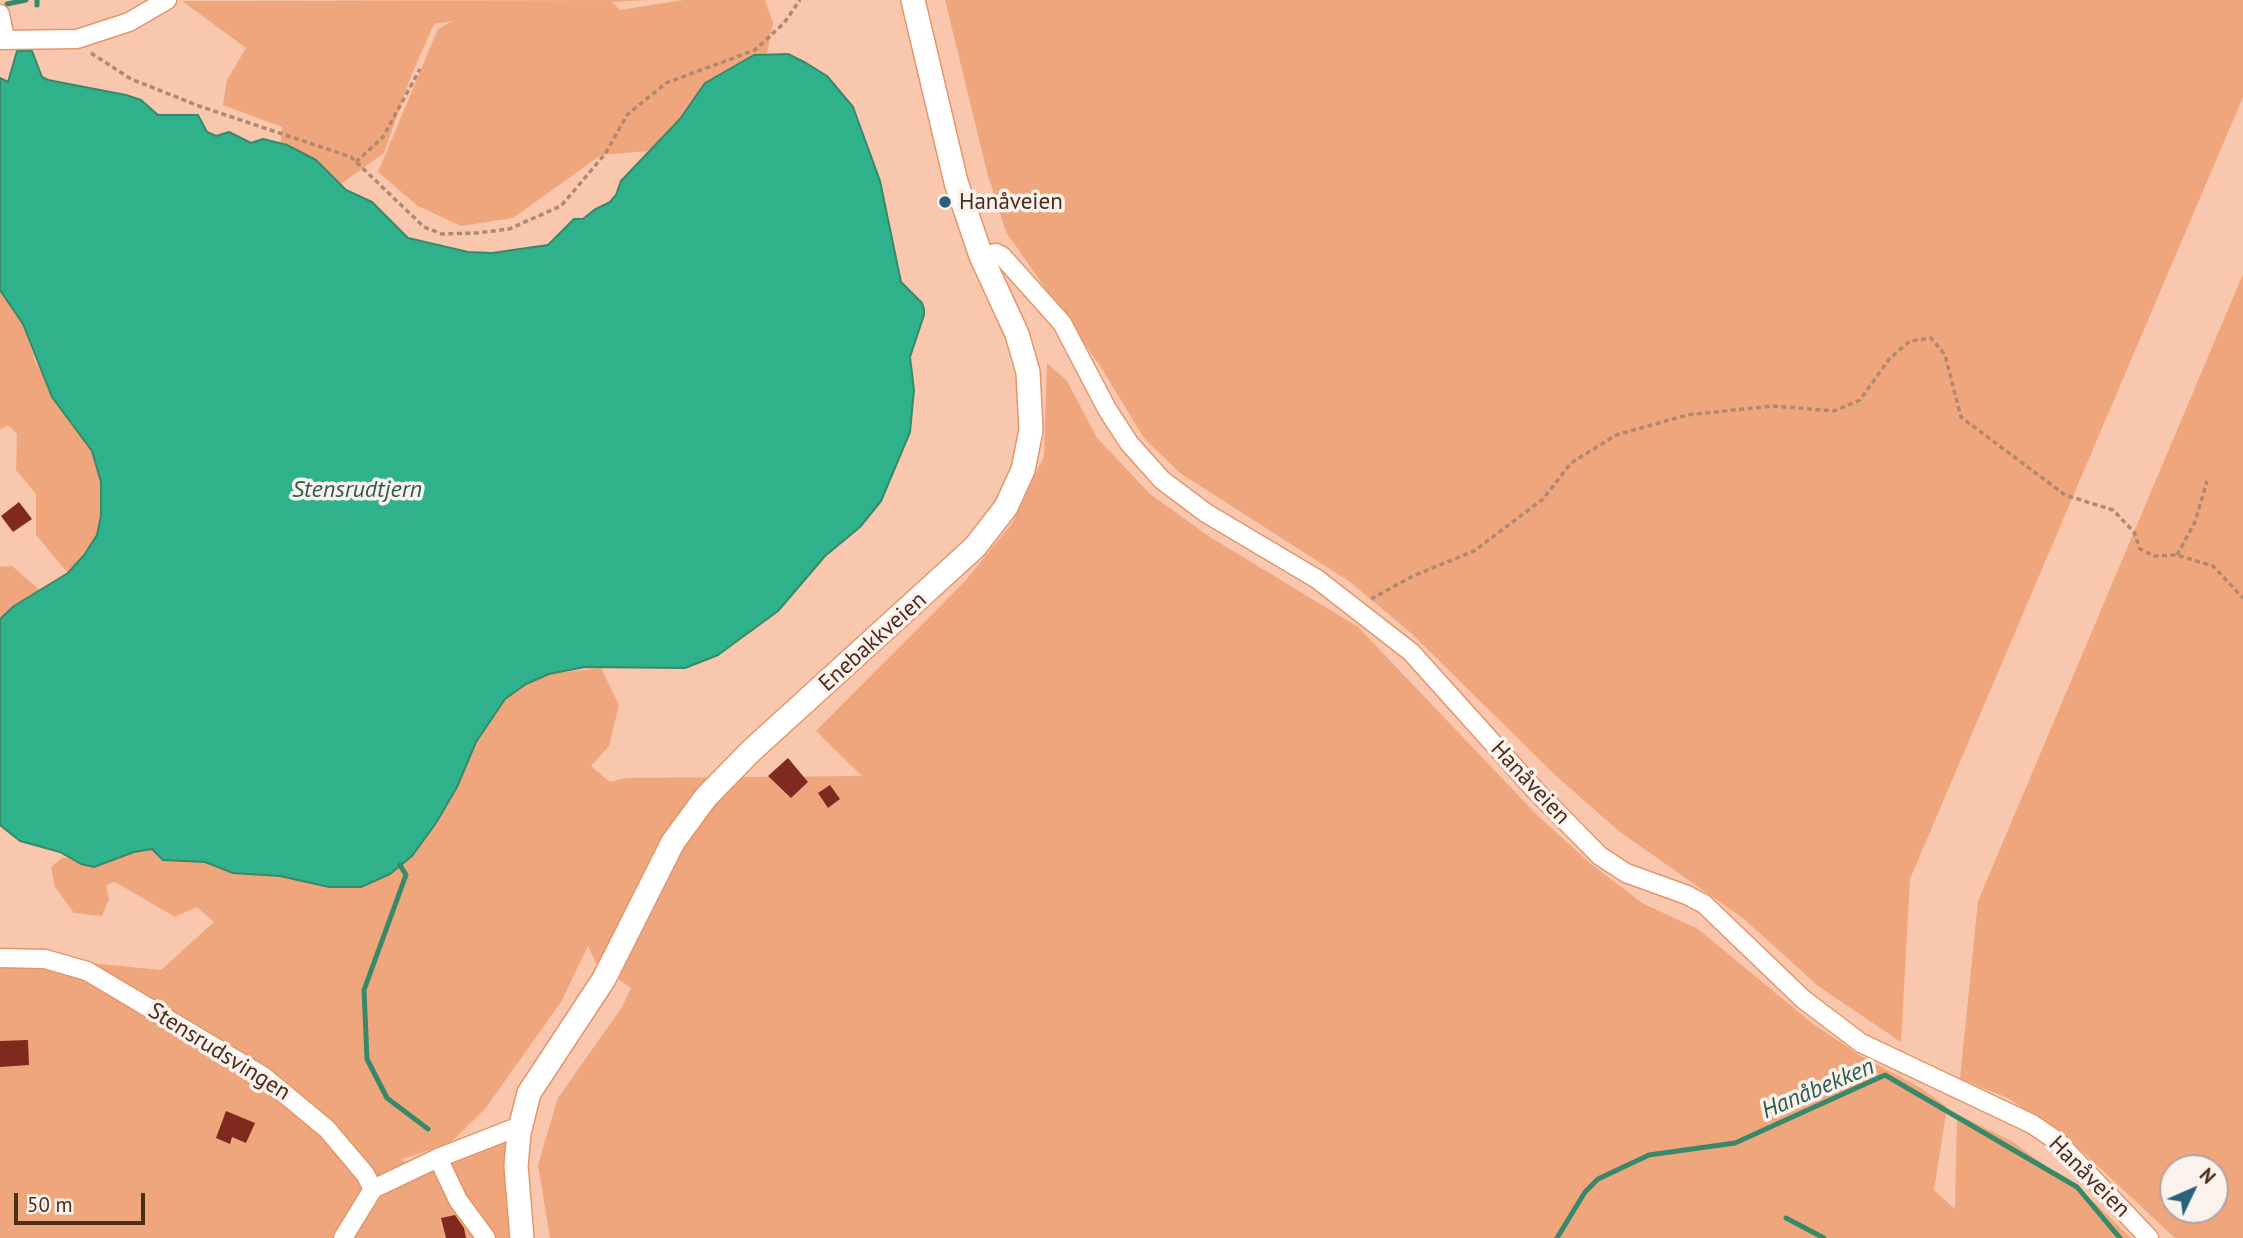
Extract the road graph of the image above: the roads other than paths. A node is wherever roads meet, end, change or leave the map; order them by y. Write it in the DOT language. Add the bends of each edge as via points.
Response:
graph roads {
  1 [pos="167,0"];
  2 [pos="913,0"];
  3 [pos="0,14"];
  4 [pos="2,39"];
  5 [pos="981,256"];
  6 [pos="0,958"];
  7 [pos="520,1126"];
  8 [pos="438,1158"];
  9 [pos="373,1189"];
  10 [pos="343,1238"];
  11 [pos="486,1238"];
  12 [pos="522,1238"];
  13 [pos="2149,1238"];
  1 -- 4 [label="street" via="129,22 77,39"];
  2 -- 5 [label="main road, Enebakkveien" via="947,149"];
  3 -- 4 [label="street"];
  5 -- 7 [label="main road, Enebakkveien" via="1017,334 1031,391 1028,452 1006,507 960,563 751,751 694,811 659,866 604,979 536,1079"];
  5 -- 13 [label="street, Hanåveien" via="1002,256 1062,323 1107,409 1162,480 1206,513 1317,579 1411,652 1600,856 1626,873 1704,904 1803,999 1861,1043 2032,1124 2057,1141"];
  6 -- 9 [label="street, Stensrudsvingen" via="45,959 87,971 263,1076 327,1129"];
  7 -- 8 [label="street"];
  7 -- 12 [label="main road, Enebakkveien" via="516,1166"];
  8 -- 9 [label="street"];
  8 -- 11 [label="street" via="458,1200"];
  9 -- 10 [label="street"];
}
